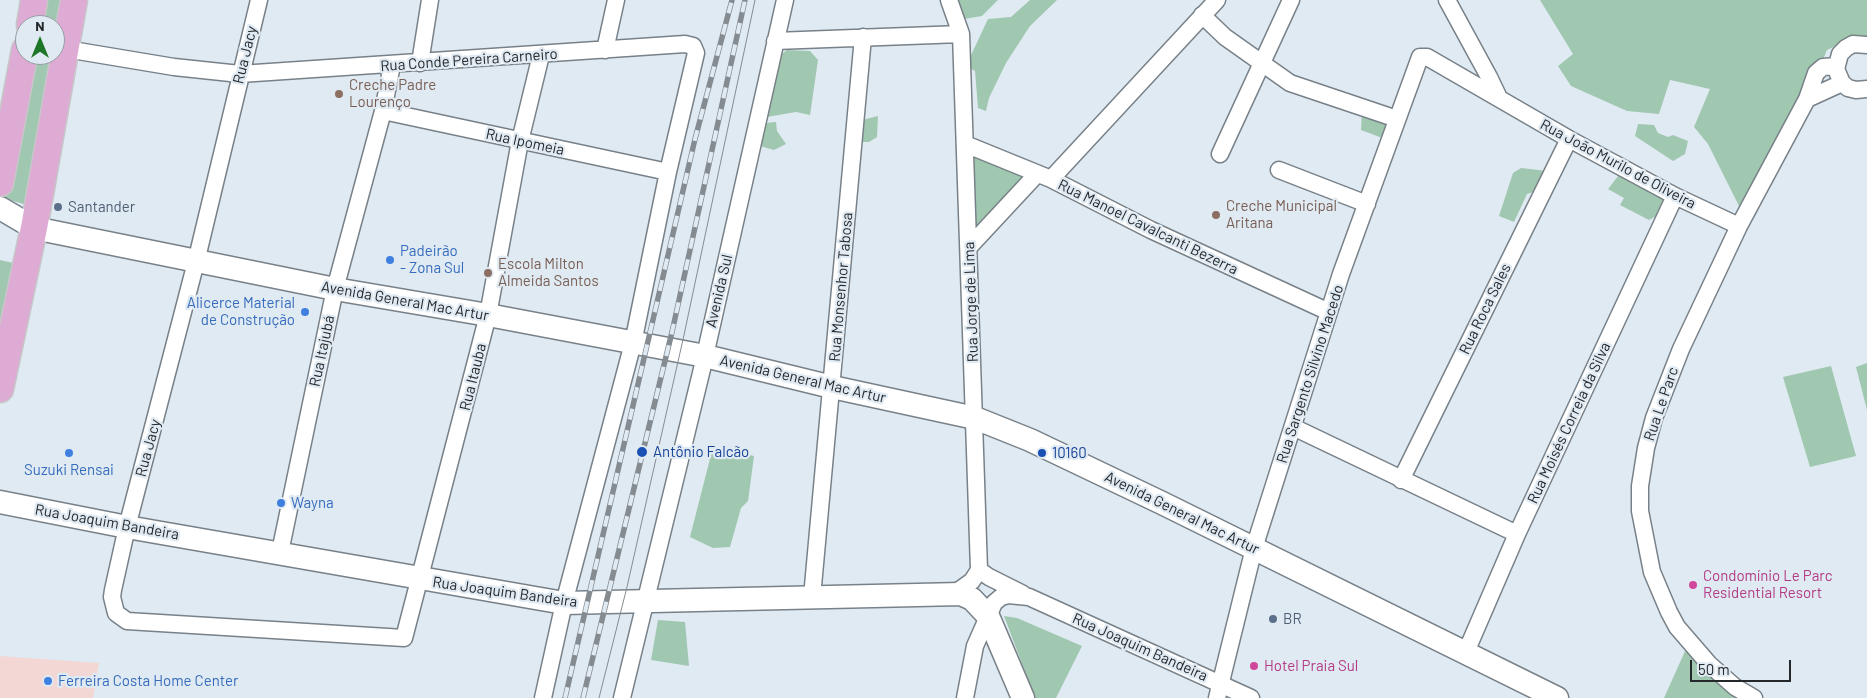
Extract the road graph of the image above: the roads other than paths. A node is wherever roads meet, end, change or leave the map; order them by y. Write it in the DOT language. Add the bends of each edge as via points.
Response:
graph roads {
  1 [pos="34,0"];
  2 [pos="74,0"];
  3 [pos="259,0"];
  4 [pos="430,0"];
  5 [pos="616,0"];
  6 [pos="785,0"];
  7 [pos="949,0"];
  8 [pos="1217,0"];
  9 [pos="1291,0"];
  10 [pos="1447,0"];
  11 [pos="32,15"];
  12 [pos="1202,15"];
  13 [pos="961,34"];
  14 [pos="863,37"];
  15 [pos="775,41"];
  16 [pos="1867,45"];
  17 [pos="66,49"];
  18 [pos="605,50"];
  19 [pos="542,55"];
  20 [pos="1422,56"];
  21 [pos="420,63"];
  22 [pos="1260,64"];
  23 [pos="22,65"];
  24 [pos="392,65"];
  25 [pos="1837,66"];
  26 [pos="240,74"];
  27 [pos="1842,83"];
  28 [pos="1867,90"];
  29 [pos="1498,98"];
  30 [pos="1807,99"];
  31 [pos="383,110"];
  32 [pos="1397,119"];
  33 [pos="1569,139"];
  34 [pos="520,141"];
  35 [pos="965,144"];
  36 [pos="1220,154"];
  37 [pos="1279,170"];
  38 [pos="668,172"];
  39 [pos="1044,176"];
  40 [pos="0,183"];
  41 [pos="1675,196"];
  42 [pos="1367,204"];
  43 [pos="0,208"];
  44 [pos="1739,226"];
  45 [pos="34,228"];
  46 [pos="970,246"];
  47 [pos="196,262"];
  48 [pos="335,290"];
  49 [pos="1329,312"];
  50 [pos="488,315"];
  51 [pos="633,343"];
  52 [pos="705,356"];
  53 [pos="832,387"];
  54 [pos="0,389"];
  55 [pos="975,418"];
  56 [pos="1293,427"];
  57 [pos="1401,480"];
  58 [pos="0,502"];
  59 [pos="127,527"];
  60 [pos="1517,534"];
  61 [pos="1254,548"];
  62 [pos="280,552"];
  63 [pos="979,570"];
  64 [pos="421,579"];
  65 [pos="954,594"];
  66 [pos="812,597"];
  67 [pos="1029,597"];
  68 [pos="647,602"];
  69 [pos="564,603"];
  70 [pos="988,616"];
  71 [pos="404,638"];
  72 [pos="1466,652"];
  73 [pos="1219,691"];
  74 [pos="543,698"];
  75 [pos="622,698"];
  76 [pos="965,698"];
  77 [pos="1023,698"];
  78 [pos="1251,698"];
  79 [pos="1557,698"];
  80 [pos="1754,698"];
  1 -- 11 [label="highway"];
  2 -- 17 [label="highway"];
  3 -- 26 [label="street, Rua Jacy"];
  4 -- 21 [label="street"];
  5 -- 18 [label="street"];
  6 -- 15 [label="street, Avenida Sul"];
  7 -- 13 [label="street, Rua Jorge de Lima"];
  8 -- 12 [label="street"];
  9 -- 22 [label="street"];
  10 -- 29 [label="street"];
  12 -- 22 [label="street"];
  12 -- 39 [label="street"];
  13 -- 14 [label="street"];
  13 -- 35 [label="street, Rua Jorge de Lima"];
  14 -- 15 [label="street"];
  14 -- 53 [label="street, Rua Monsenhor Tabosa"];
  15 -- 52 [label="street, Avenida Sul"];
  16 -- 25 [label="street" via="1853,44 1846,48 1840,54"];
  17 -- 26 [label="street, Rua Conde Pereira Carneiro"];
  17 -- 45 [label="highway"];
  18 -- 19 [label="street, Rua Conde Pereira Carneiro"];
  18 -- 38 [label="street, Rua Conde Pereira Carneiro" via="693,46 696,53"];
  19 -- 21 [label="street, Rua Conde Pereira Carneiro"];
  19 -- 34 [label="street, Rua Itauba"];
  20 -- 29 [label="street, Rua João Murilo de Oliveira"];
  20 -- 32 [label="street, Rua Sargento Silvino Macedo"];
  21 -- 24 [label="street, Rua Conde Pereira Carneiro"];
  22 -- 32 [label="street" via="1290,83"];
  22 -- 36 [label="street"];
  23 -- 40 [label="highway"];
  24 -- 26 [label="street, Rua Conde Pereira Carneiro"];
  24 -- 31 [label="street, Rua Itajubá"];
  25 -- 27 [label="street"];
  25 -- 30 [label="street, Rua Le Parc" via="1822,67 1816,73"];
  26 -- 47 [label="street, Rua Jacy"];
  27 -- 28 [label="street" via="1856,90"];
  27 -- 30 [label="street"];
  29 -- 33 [label="street, Rua João Murilo de Oliveira"];
  30 -- 44 [label="street, Rua Le Parc"];
  31 -- 34 [label="street, Rua Ipomeia"];
  31 -- 48 [label="street, Rua Itajubá"];
  32 -- 42 [label="street, Rua Sargento Silvino Macedo"];
  33 -- 41 [label="street, Rua João Murilo de Oliveira"];
  33 -- 57 [label="street, Rua Roca Sales"];
  34 -- 38 [label="street, Rua Ipomeia"];
  34 -- 50 [label="street, Rua Itauba"];
  35 -- 39 [label="street, Rua Manoel Cavalcanti Bezerra"];
  35 -- 46 [label="street, Rua Jorge de Lima"];
  37 -- 42 [label="street"];
  38 -- 51 [label="street"];
  39 -- 46 [label="street"];
  39 -- 49 [label="street, Rua Manoel Cavalcanti Bezerra" via="1159,234"];
  41 -- 44 [label="street, Rua João Murilo de Oliveira"];
  41 -- 60 [label="street, Rua Moisés Correia da Silva"];
  42 -- 49 [label="street, Rua Sargento Silvino Macedo"];
  43 -- 45 [label="main road, Avenida General Mac Artur"];
  44 -- 80 [label="street, Rua Le Parc" via="1656,410 1646,448 1640,511 1652,572 1678,627 1722,676"];
  45 -- 47 [label="main road, Avenida General Mac Artur"];
  45 -- 54 [label="highway"];
  46 -- 55 [label="street, Rua Jorge de Lima"];
  47 -- 48 [label="main road, Avenida General Mac Artur"];
  47 -- 59 [label="street, Rua Jacy"];
  48 -- 50 [label="main road, Avenida General Mac Artur"];
  48 -- 62 [label="street, Rua Itajubá"];
  49 -- 56 [label="street, Rua Sargento Silvino Macedo"];
  50 -- 51 [label="main road, Avenida General Mac Artur"];
  50 -- 64 [label="street, Rua Itauba"];
  51 -- 52 [label="main road, Avenida General Mac Artur"];
  51 -- 69 [label="street"];
  52 -- 53 [label="main road, Avenida General Mac Artur"];
  52 -- 68 [label="street, Avenida Sul"];
  53 -- 55 [label="main road, Avenida General Mac Artur"];
  53 -- 66 [label="street, Rua Monsenhor Tabosa"];
  55 -- 61 [label="main road, Avenida General Mac Artur" via="1030,440"];
  55 -- 63 [label="street, Rua Jorge de Lima"];
  56 -- 57 [label="street"];
  56 -- 61 [label="street, Rua Sargento Silvino Macedo"];
  57 -- 60 [label="street"];
  58 -- 59 [label="main road, Rua Joaquim Bandeira"];
  59 -- 62 [label="main road, Rua Joaquim Bandeira"];
  59 -- 71 [label="street, Rua Jacy" via="112,597 116,613 127,621"];
  60 -- 72 [label="street, Rua Moisés Correia da Silva"];
  61 -- 72 [label="main road, Avenida General Mac Artur" via="1374,610"];
  61 -- 73 [label="street, Rua Sargento Silvino Macedo"];
  62 -- 64 [label="main road, Rua Joaquim Bandeira"];
  63 -- 65 [label="street" via="972,581"];
  63 -- 67 [label="street, Rua Joaquim Bandeira"];
  64 -- 69 [label="main road, Rua Joaquim Bandeira"];
  64 -- 71 [label="street, Rua Itauba"];
  65 -- 66 [label="main road, Rua Joaquim Bandeira"];
  65 -- 70 [label="main road, Rua Joaquim Bandeira" via="972,599"];
  66 -- 68 [label="main road, Rua Joaquim Bandeira"];
  67 -- 70 [label="street, Rua Joaquim Bandeira" via="1001,597"];
  67 -- 73 [label="street, Rua Joaquim Bandeira"];
  68 -- 69 [label="main road, Rua Joaquim Bandeira"];
  68 -- 75 [label="street, Avenida Sul"];
  69 -- 74 [label="street"];
  70 -- 76 [label="street" via="972,658"];
  70 -- 77 [label="main road"];
  72 -- 79 [label="main road, Avenida General Mac Artur"];
  73 -- 78 [label="street, Rua Joaquim Bandeira"];
}
